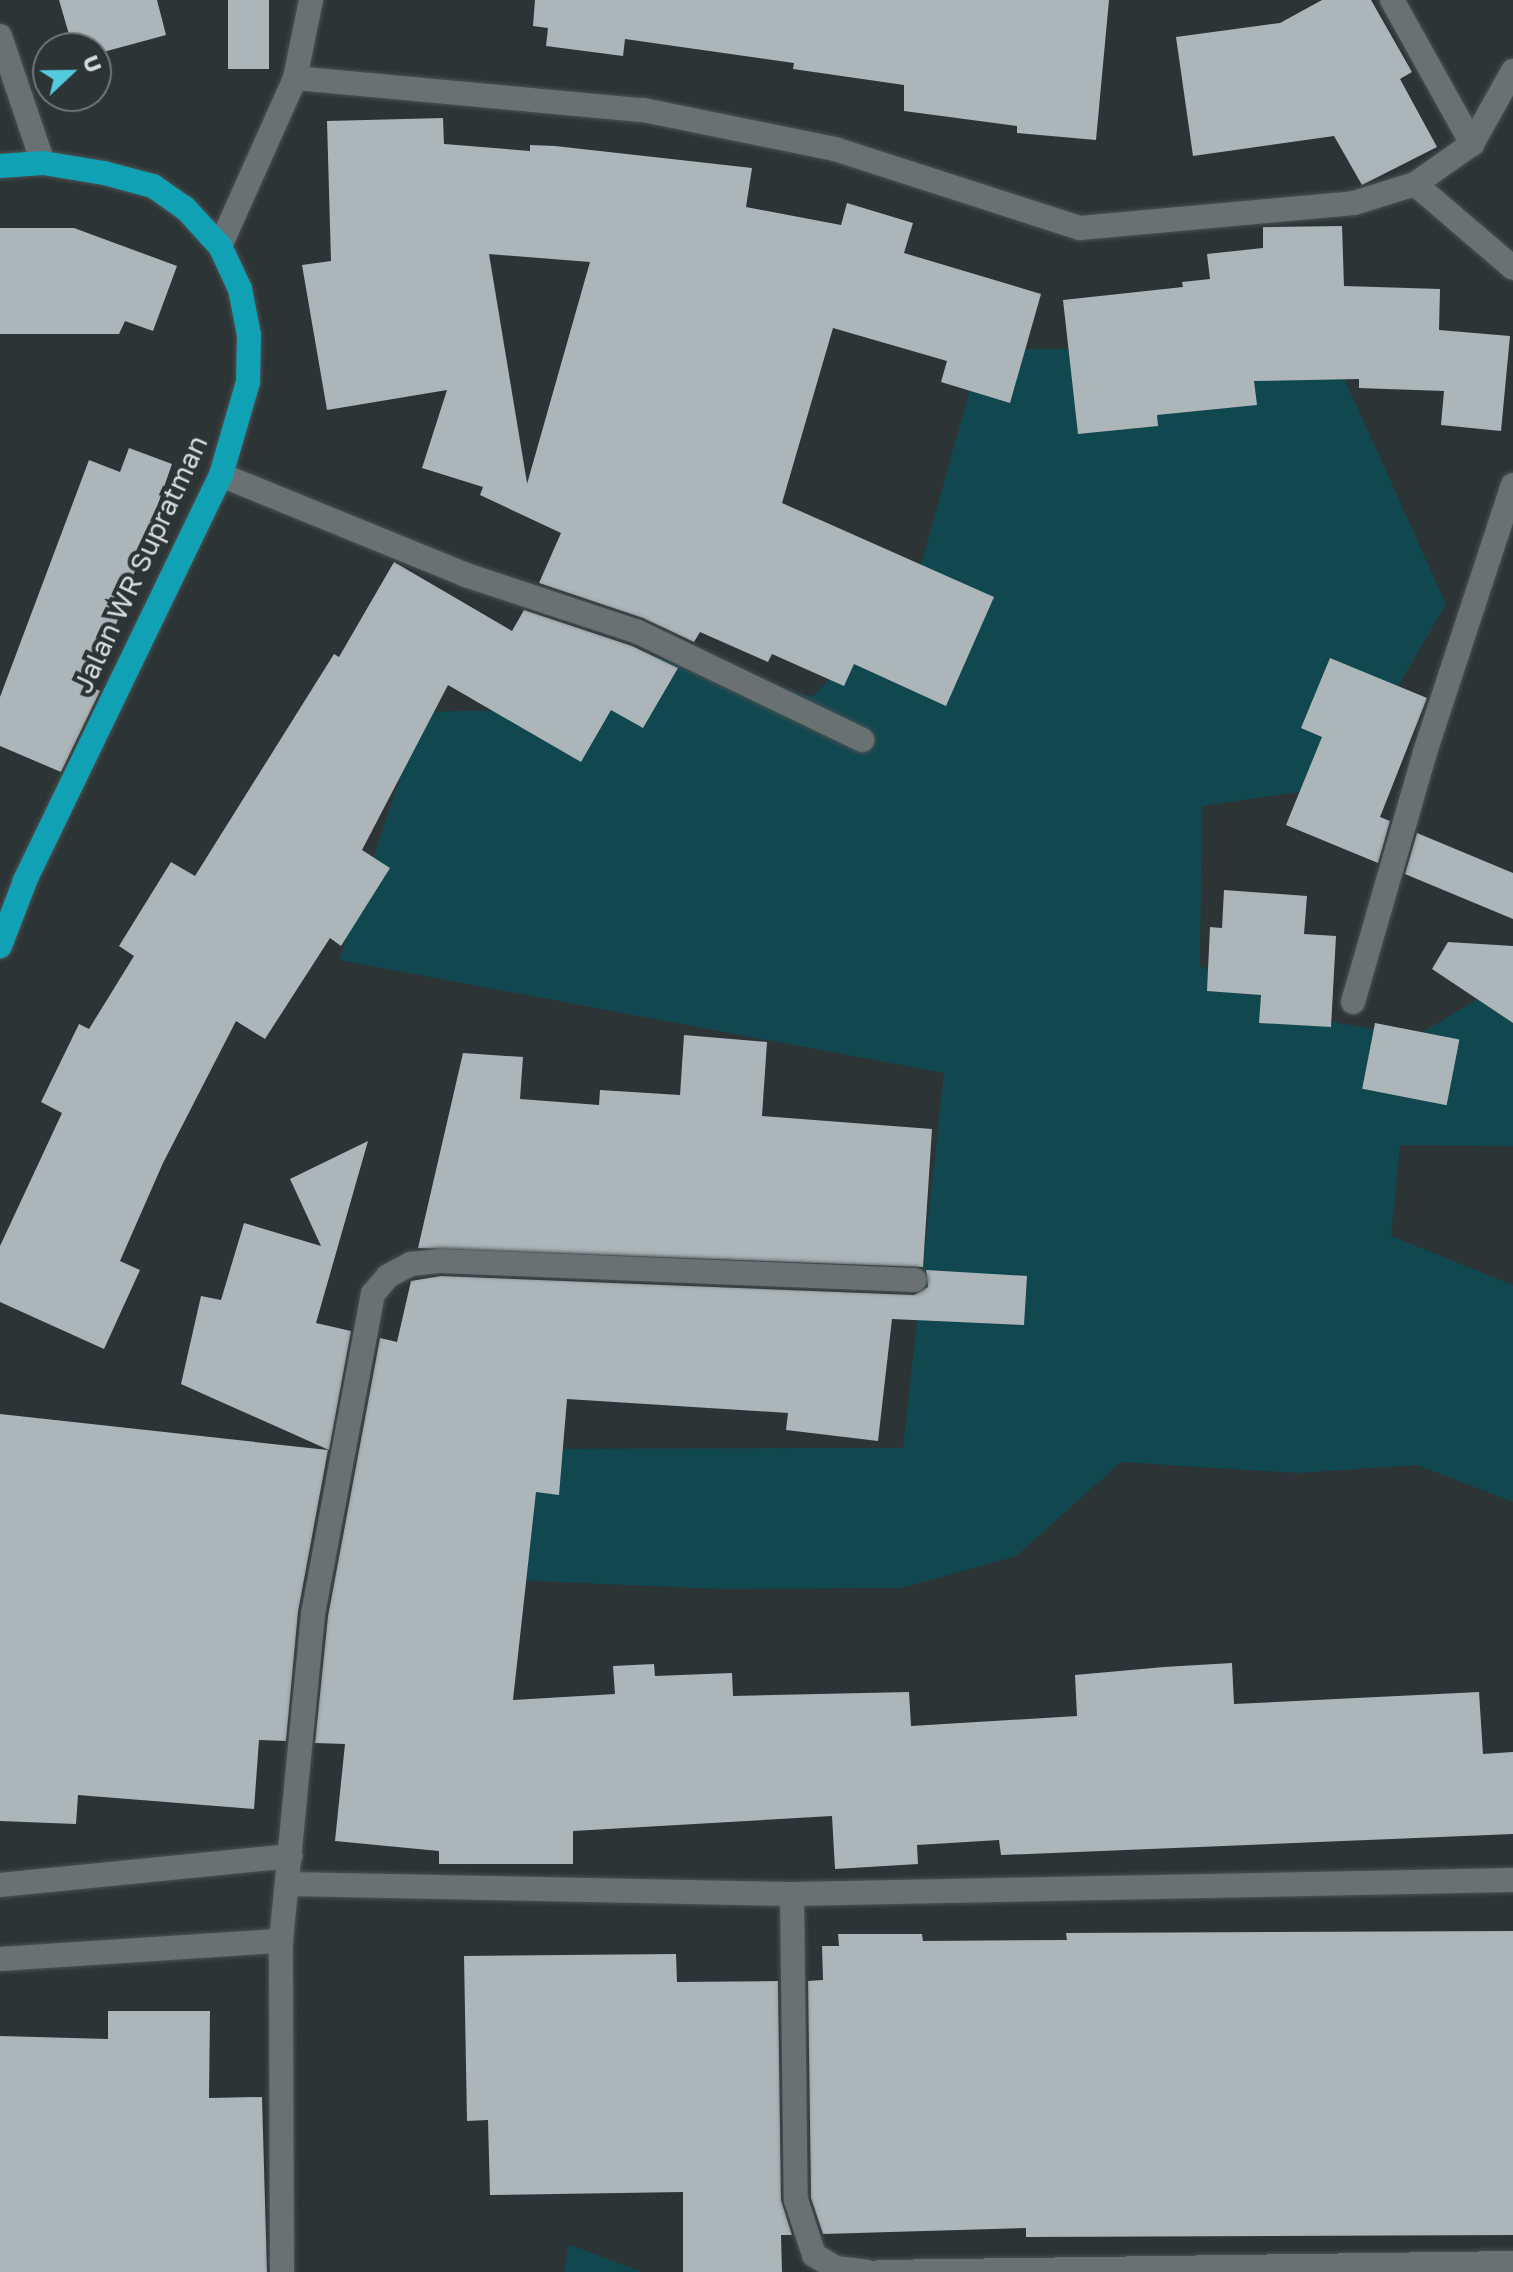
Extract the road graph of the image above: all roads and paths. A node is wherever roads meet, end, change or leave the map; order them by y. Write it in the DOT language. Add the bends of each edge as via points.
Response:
graph roads {
  1 [pos="311,0"];
  2 [pos="1392,0"];
  3 [pos="0,36"];
  4 [pos="1513,71"];
  5 [pos="295,78"];
  6 [pos="1472,144"];
  7 [pos="43,163"];
  8 [pos="0,166"];
  9 [pos="1415,184"];
  10 [pos="220,246"];
  11 [pos="1513,268"];
  12 [pos="221,475"];
  13 [pos="1513,485"];
  14 [pos="862,740"];
  15 [pos="0,946"];
  16 [pos="1353,1002"];
  17 [pos="915,1280"];
  18 [pos="291,1856"];
  19 [pos="1513,1880"];
  20 [pos="289,1884"];
  21 [pos="0,1885"];
  22 [pos="792,1894"];
  23 [pos="281,1941"];
  24 [pos="0,1959"];
  25 [pos="1513,2263"];
  26 [pos="282,2272"];
  27 [pos="867,2272"];
  28 [pos="879,2272"];
  1 -- 5 [label="street"];
  2 -- 6 [label="street"];
  3 -- 7 [label="street"];
  4 -- 6 [label="street"];
  5 -- 9 [label="street" via="643,110 835,149 1080,228 1354,203"];
  5 -- 10 [label="street"];
  6 -- 9 [label="street"];
  7 -- 8 [label="highway, Jalan WR Supratman"];
  7 -- 10 [label="highway, Jalan WR Supratman" via="153,186 185,208"];
  9 -- 11 [label="street"];
  10 -- 12 [label="highway, Jalan WR Supratman" via="240,289 249,335 248,382"];
  12 -- 14 [label="street" via="466,575 638,632"];
  12 -- 15 [label="highway, Jalan WR Supratman" via="25,881"];
  13 -- 16 [label="street" via="1425,752"];
  17 -- 18 [label="street" via="441,1261 411,1264 388,1276 373,1294 313,1614"];
  18 -- 20 [label="street"];
  18 -- 21 [label="street"];
  19 -- 22 [label="street"];
  20 -- 22 [label="street"];
  20 -- 23 [label="street"];
  22 -- 27 [label="street" via="796,2200 814,2255 836,2268"];
  23 -- 24 [label="street"];
  23 -- 26 [label="street"];
  25 -- 28 [label="street"];
}
